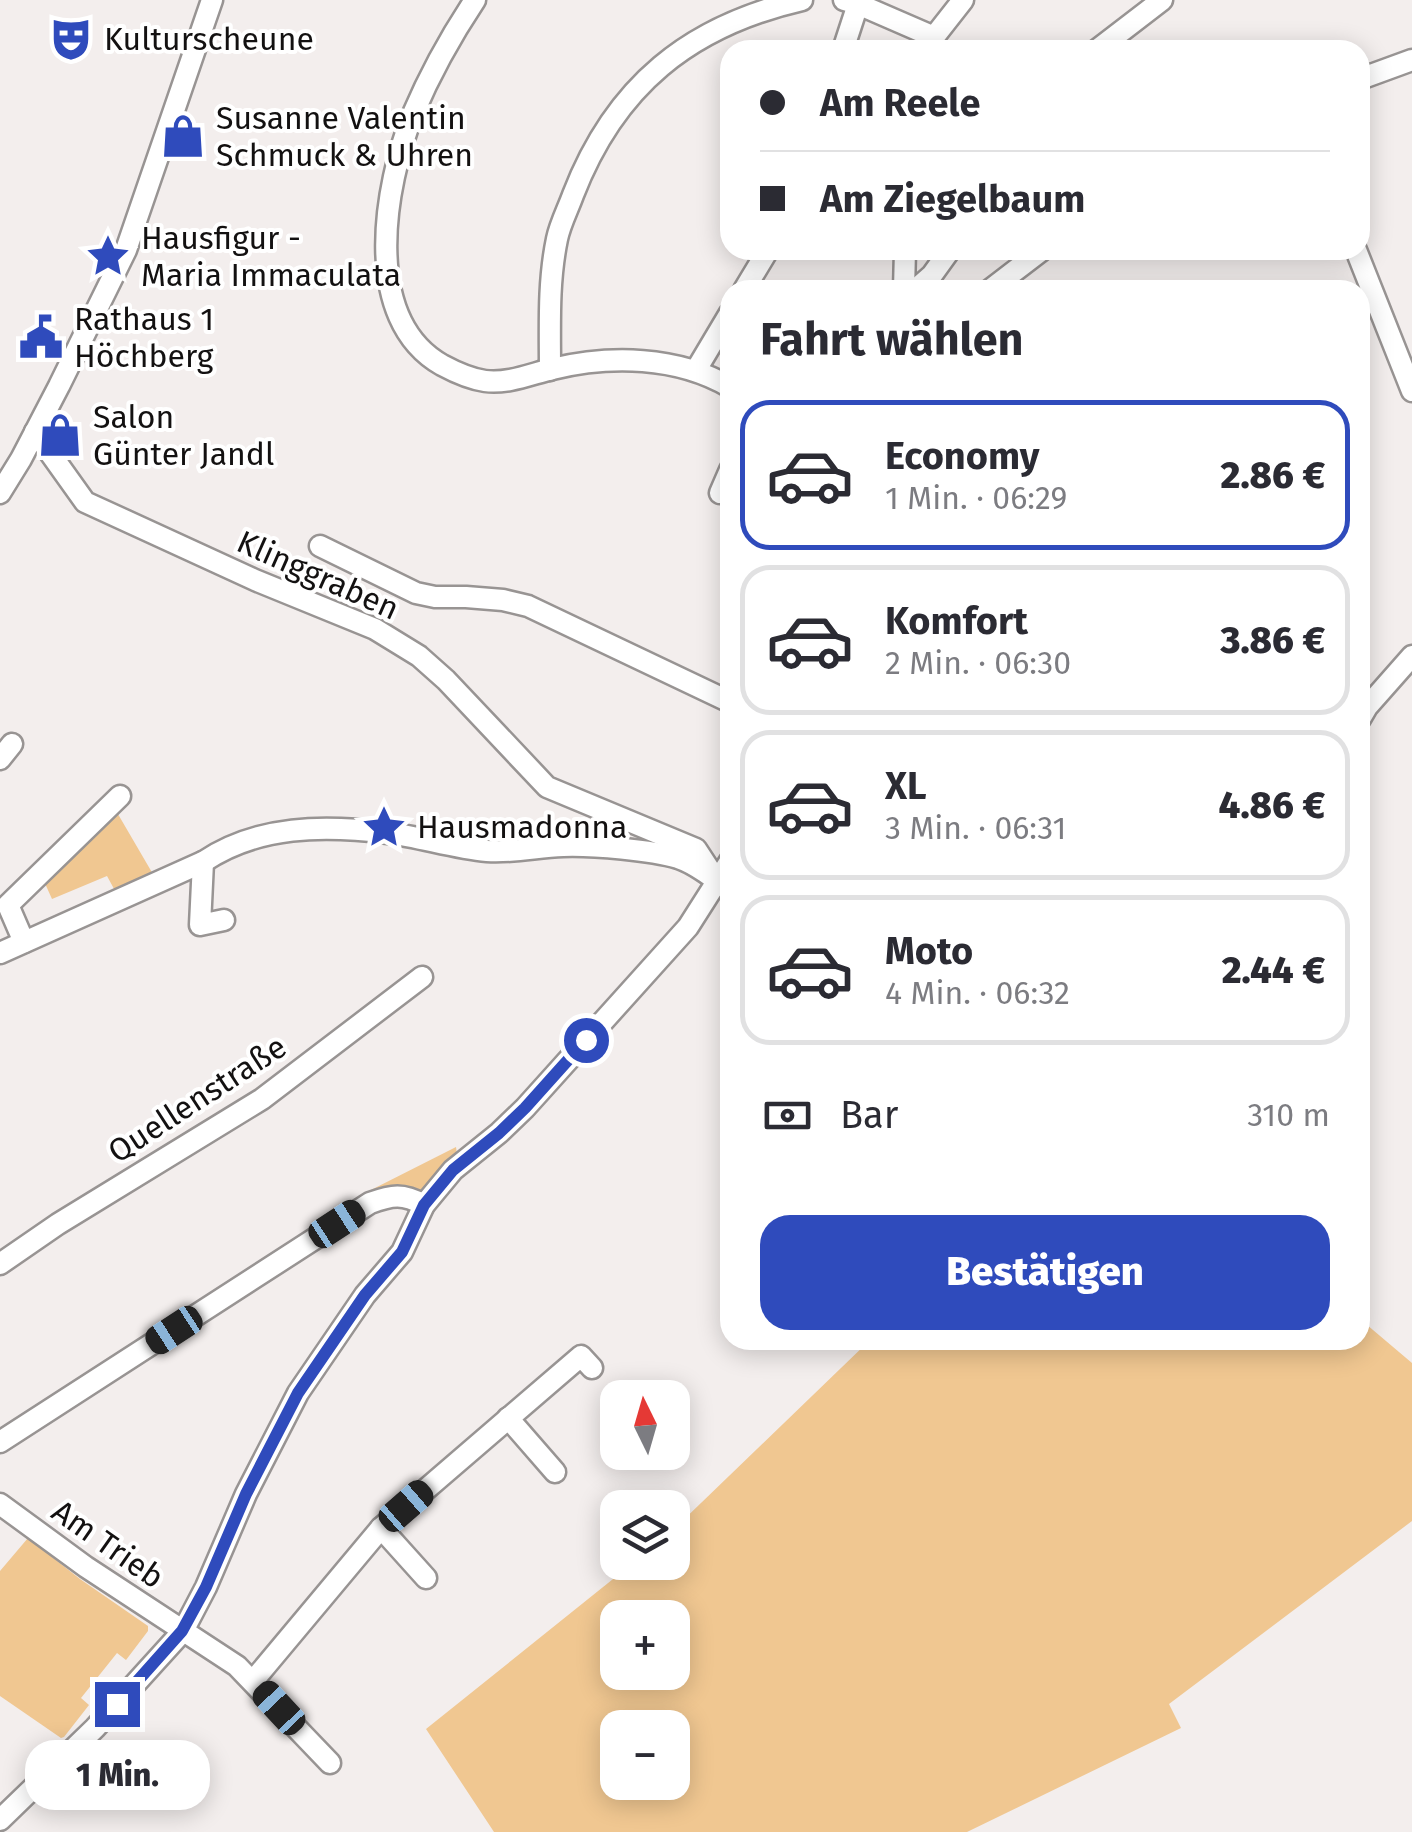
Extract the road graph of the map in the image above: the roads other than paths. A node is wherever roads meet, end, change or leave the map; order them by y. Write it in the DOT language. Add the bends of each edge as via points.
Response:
graph roads {
  1 [pos="212,0"];
  2 [pos="476,0"];
  3 [pos="802,0"];
  4 [pos="964,0"];
  5 [pos="1162,0"];
  6 [pos="851,2"];
  7 [pos="845,40"];
  8 [pos="925,40"];
  9 [pos="933,40"];
  10 [pos="1109,40"];
  11 [pos="1412,60"];
  12 [pos="1370,75"];
  13 [pos="943,260"];
  14 [pos="1028,260"];
  15 [pos="1016,269"];
  16 [pos="926,280"];
  17 [pos="1002,280"];
  18 [pos="1021,280"];
  19 [pos="1370,285"];
  20 [pos="720,329"];
  21 [pos="550,370"];
  22 [pos="696,370"];
  23 [pos="720,381"];
  24 [pos="1412,391"];
  25 [pos="35,432"];
  26 [pos="0,493"];
  27 [pos="320,546"];
  28 [pos="1412,656"];
  29 [pos="720,697"];
  30 [pos="1370,703"];
  31 [pos="120,796"];
  32 [pos="203,862"];
  33 [pos="720,881"];
  34 [pos="720,883"];
  35 [pos="720,891"];
  36 [pos="224,920"];
  37 [pos="24,942"];
  38 [pos="0,952"];
  39 [pos="422,977"];
  40 [pos="424,1205"];
  41 [pos="0,1264"];
  42 [pos="592,1368"];
  43 [pos="508,1418"];
  44 [pos="0,1442"];
  45 [pos="555,1472"];
  46 [pos="0,1504"];
  47 [pos="381,1528"];
  48 [pos="426,1578"];
  49 [pos="182,1631"];
  50 [pos="253,1681"];
  51 [pos="330,1763"];
  52 [pos="0,1820"];
  1 -- 25 [label="street" via="126,250"];
  2 -- 21 [label="street" via="412,116 385,236 390,291 405,331 454,371 486,381"];
  3 -- 21 [label="street" via="738,20 678,52 614,115 585,164 557,236"];
  4 -- 9 [label="street"];
  5 -- 10 [label="street"];
  6 -- 7 [label="street"];
  6 -- 8 [label="street"];
  11 -- 12 [label="street"];
  13 -- 16 [label="street"];
  14 -- 15 [label="street"];
  15 -- 17 [label="street"];
  15 -- 18 [label="street"];
  19 -- 24 [label="street"];
  20 -- 22 [label="street"];
  21 -- 22 [label="street" via="596,360"];
  22 -- 23 [label="street"];
  25 -- 26 [label="street"];
  25 -- 33 [label="street, Klinggraben" via="85,502 375,629 419,656 546,786 696,849"];
  27 -- 29 [label="street" via="416,593 528,606"];
  28 -- 30 [label="street"];
  31 -- 37 [label="street" via="8,906"];
  32 -- 34 [label="street" via="248,838 321,828 488,851 641,851 681,859"];
  32 -- 36 [label="street" via="200,925"];
  32 -- 37 [label="street"];
  35 -- 40 [label="street" via="525,1108 453,1170"];
  37 -- 38 [label="street"];
  39 -- 41 [label="street, Quellenstraße" via="262,1098"];
  40 -- 44 [label="street" via="409,1196 370,1203"];
  40 -- 49 [label="street" via="402,1252 298,1393"];
  42 -- 43 [label="street" via="581,1356"];
  43 -- 45 [label="street"];
  43 -- 47 [label="street"];
  46 -- 49 [label="street, Am Trieb"];
  47 -- 48 [label="street"];
  47 -- 50 [label="street"];
  49 -- 50 [label="street, Am Trieb"];
  49 -- 52 [label="street"];
  50 -- 51 [label="street, Am Trieb"];
}
